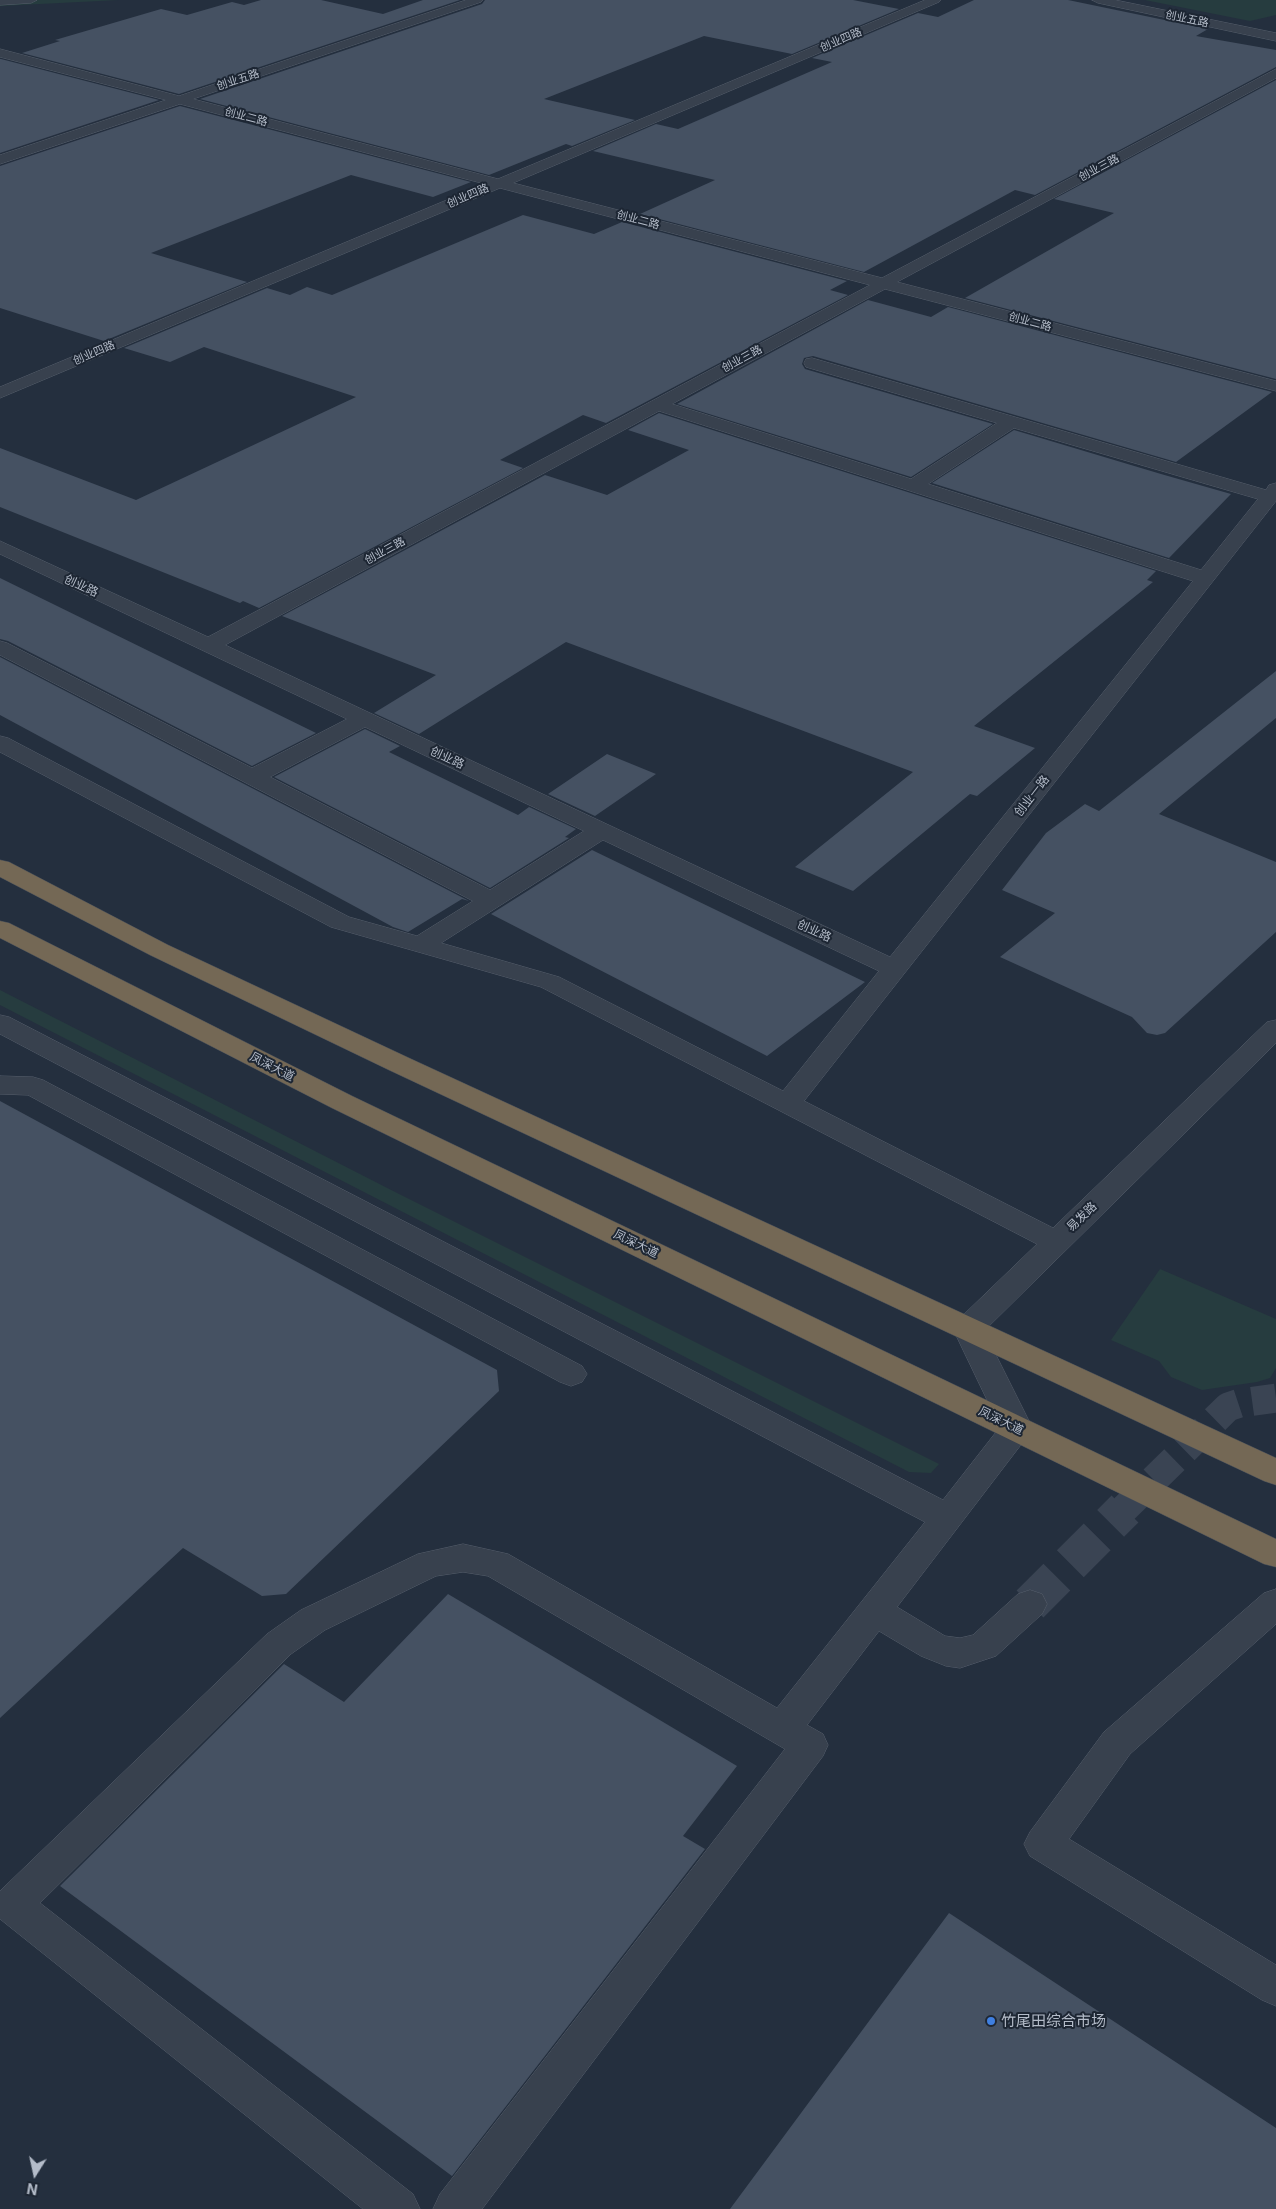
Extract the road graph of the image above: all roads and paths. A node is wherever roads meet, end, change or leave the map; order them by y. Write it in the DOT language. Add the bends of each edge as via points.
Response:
graph roads {
  1 [pos="31,0"];
  2 [pos="477,0"];
  3 [pos="936,0"];
  4 [pos="1098,0"];
  5 [pos="0,2"];
  6 [pos="1276,37"];
  7 [pos="0,53"];
  8 [pos="1276,73"];
  9 [pos="179,100"];
  10 [pos="0,160"];
  11 [pos="499,183"];
  12 [pos="883,284"];
  13 [pos="812,363"];
  14 [pos="1276,386"];
  15 [pos="0,392"];
  16 [pos="657,405"];
  17 [pos="1012,421"];
  18 [pos="913,486"];
  19 [pos="1273,493"];
  20 [pos="0,548"];
  21 [pos="1205,578"];
  22 [pos="208,646"];
  23 [pos="0,647"];
  24 [pos="364,719"];
  25 [pos="0,743"];
  26 [pos="252,777"];
  27 [pos="601,831"];
  28 [pos="0,867"];
  29 [pos="491,900"];
  30 [pos="0,928"];
  31 [pos="420,945"];
  32 [pos="895,969"];
  33 [pos="0,1024"];
  34 [pos="1276,1028"];
  35 [pos="0,1086"];
  36 [pos="788,1103"];
  37 [pos="1056,1242"];
  38 [pos="968,1329"];
  39 [pos="571,1374"];
  40 [pos="1017,1429"];
  41 [pos="1276,1472"];
  42 [pos="948,1518"];
  43 [pos="1276,1554"];
  44 [pos="1030,1604"];
  45 [pos="1276,1604"];
  46 [pos="874,1610"];
  47 [pos="782,1729"];
  48 [pos="1276,1986"];
  49 [pos="398,2209"];
  50 [pos="455,2209"];
  1 -- 5 [label="street"];
  2 -- 9 [label="street, 创业五路"];
  3 -- 11 [label="street, 创业四路"];
  4 -- 6 [label="street, 创业五路"];
  7 -- 9 [label="street, 创业二路"];
  8 -- 12 [label="street, 创业三路"];
  9 -- 10 [label="street, 创业五路"];
  9 -- 11 [label="street, 创业二路"];
  11 -- 12 [label="street, 创业二路"];
  11 -- 15 [label="street, 创业四路"];
  12 -- 14 [label="street, 创业二路"];
  12 -- 16 [label="street, 创业三路"];
  13 -- 17 [label="street"];
  16 -- 18 [label="street"];
  16 -- 22 [label="street, 创业三路"];
  17 -- 18 [label="street"];
  17 -- 19 [label="street"];
  18 -- 21 [label="street"];
  19 -- 21 [label="street, 创业一路"];
  20 -- 22 [label="street, 创业路"];
  21 -- 32 [label="street, 创业一路"];
  22 -- 24 [label="street, 创业路"];
  23 -- 26 [label="street"];
  24 -- 26 [label="street"];
  24 -- 27 [label="street, 创业路"];
  25 -- 31 [label="street" via="340,922"];
  26 -- 29 [label="street"];
  27 -- 29 [label="street"];
  27 -- 32 [label="street, 创业路"];
  28 -- 38 [label="highway" via="159,950"];
  29 -- 31 [label="street"];
  30 -- 40 [label="highway, 凤深大道" via="342,1102"];
  31 -- 36 [label="street" via="550,982"];
  32 -- 36 [label="street, 创业一路"];
  33 -- 42 [label="street"];
  34 -- 37 [label="street, 易发路"];
  35 -- 39 [label="street" via="33,1086"];
  36 -- 37 [label="street"];
  37 -- 38 [label="street, 易发路"];
  38 -- 40 [label="street"];
  38 -- 41 [label="highway"];
  40 -- 42 [label="street"];
  40 -- 43 [label="highway, 凤深大道"];
  42 -- 46 [label="street"];
  44 -- 46 [label="street" via="984,1646 960,1653 933,1646"];
  45 -- 48 [label="street" via="1117,1743 1043,1844"];
  46 -- 47 [label="street"];
  47 -- 49 [label="street" via="496,1564 463,1558 430,1564 313,1620 279,1644 12,1905"];
  47 -- 50 [label="street" via="810,1745"];
}
